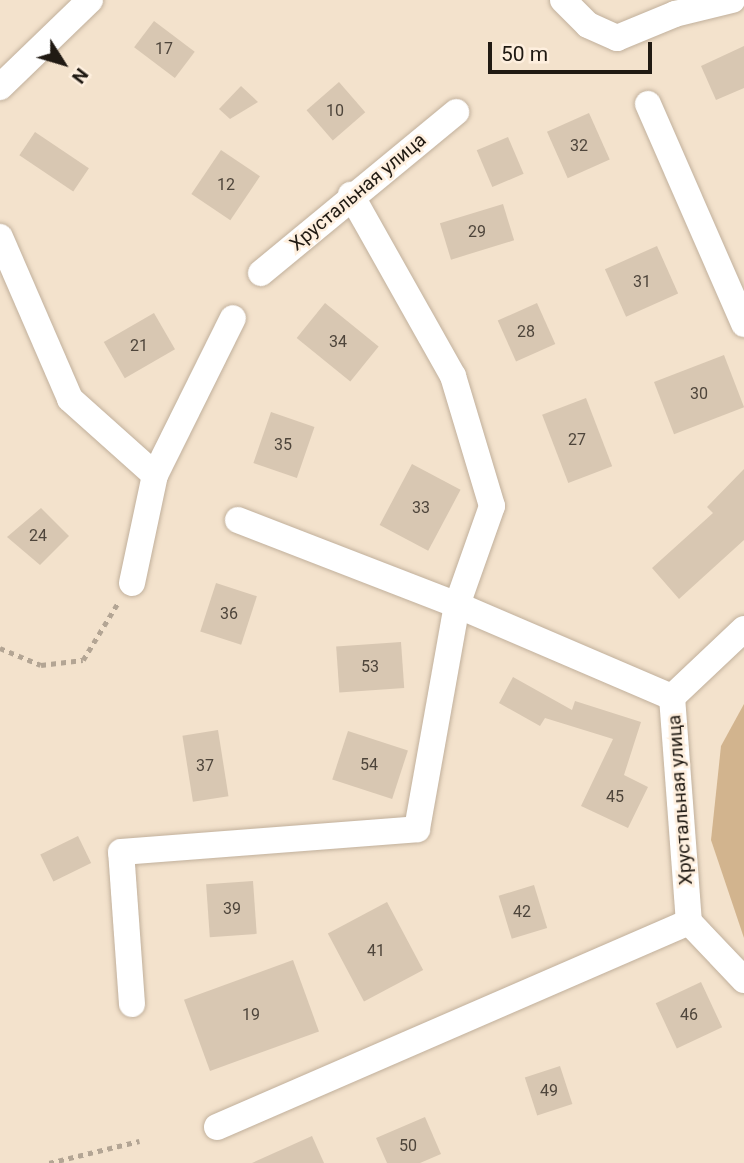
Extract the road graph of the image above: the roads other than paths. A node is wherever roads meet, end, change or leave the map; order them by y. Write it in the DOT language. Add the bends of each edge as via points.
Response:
graph roads {
  1 [pos="90,0"];
  2 [pos="563,0"];
  3 [pos="732,0"];
  4 [pos="0,87"];
  5 [pos="648,104"];
  6 [pos="456,112"];
  7 [pos="351,195"];
  8 [pos="0,237"];
  9 [pos="733,272"];
  10 [pos="261,273"];
  11 [pos="233,318"];
  12 [pos="744,324"];
  13 [pos="155,475"];
  14 [pos="239,520"];
  15 [pos="132,583"];
  16 [pos="457,605"];
  17 [pos="744,629"];
  18 [pos="672,697"];
  19 [pos="689,922"];
  20 [pos="744,980"];
  21 [pos="132,1004"];
  22 [pos="217,1126"];
  1 -- 4 [label="street"];
  2 -- 3 [label="street" via="587,25 617,38 675,14"];
  5 -- 9 [label="street"];
  6 -- 7 [label="street, Хрустальная улица"];
  7 -- 10 [label="street, Хрустальная улица"];
  7 -- 16 [label="street" via="453,376 492,506"];
  8 -- 13 [label="street" via="70,399"];
  9 -- 12 [label="street"];
  11 -- 13 [label="street"];
  13 -- 15 [label="street"];
  14 -- 16 [label="street"];
  16 -- 18 [label="street"];
  16 -- 21 [label="street" via="417,829 121,852"];
  17 -- 18 [label="street, Хрустальная улица"];
  18 -- 19 [label="street, Хрустальная улица"];
  19 -- 20 [label="street"];
  19 -- 22 [label="street"];
}
